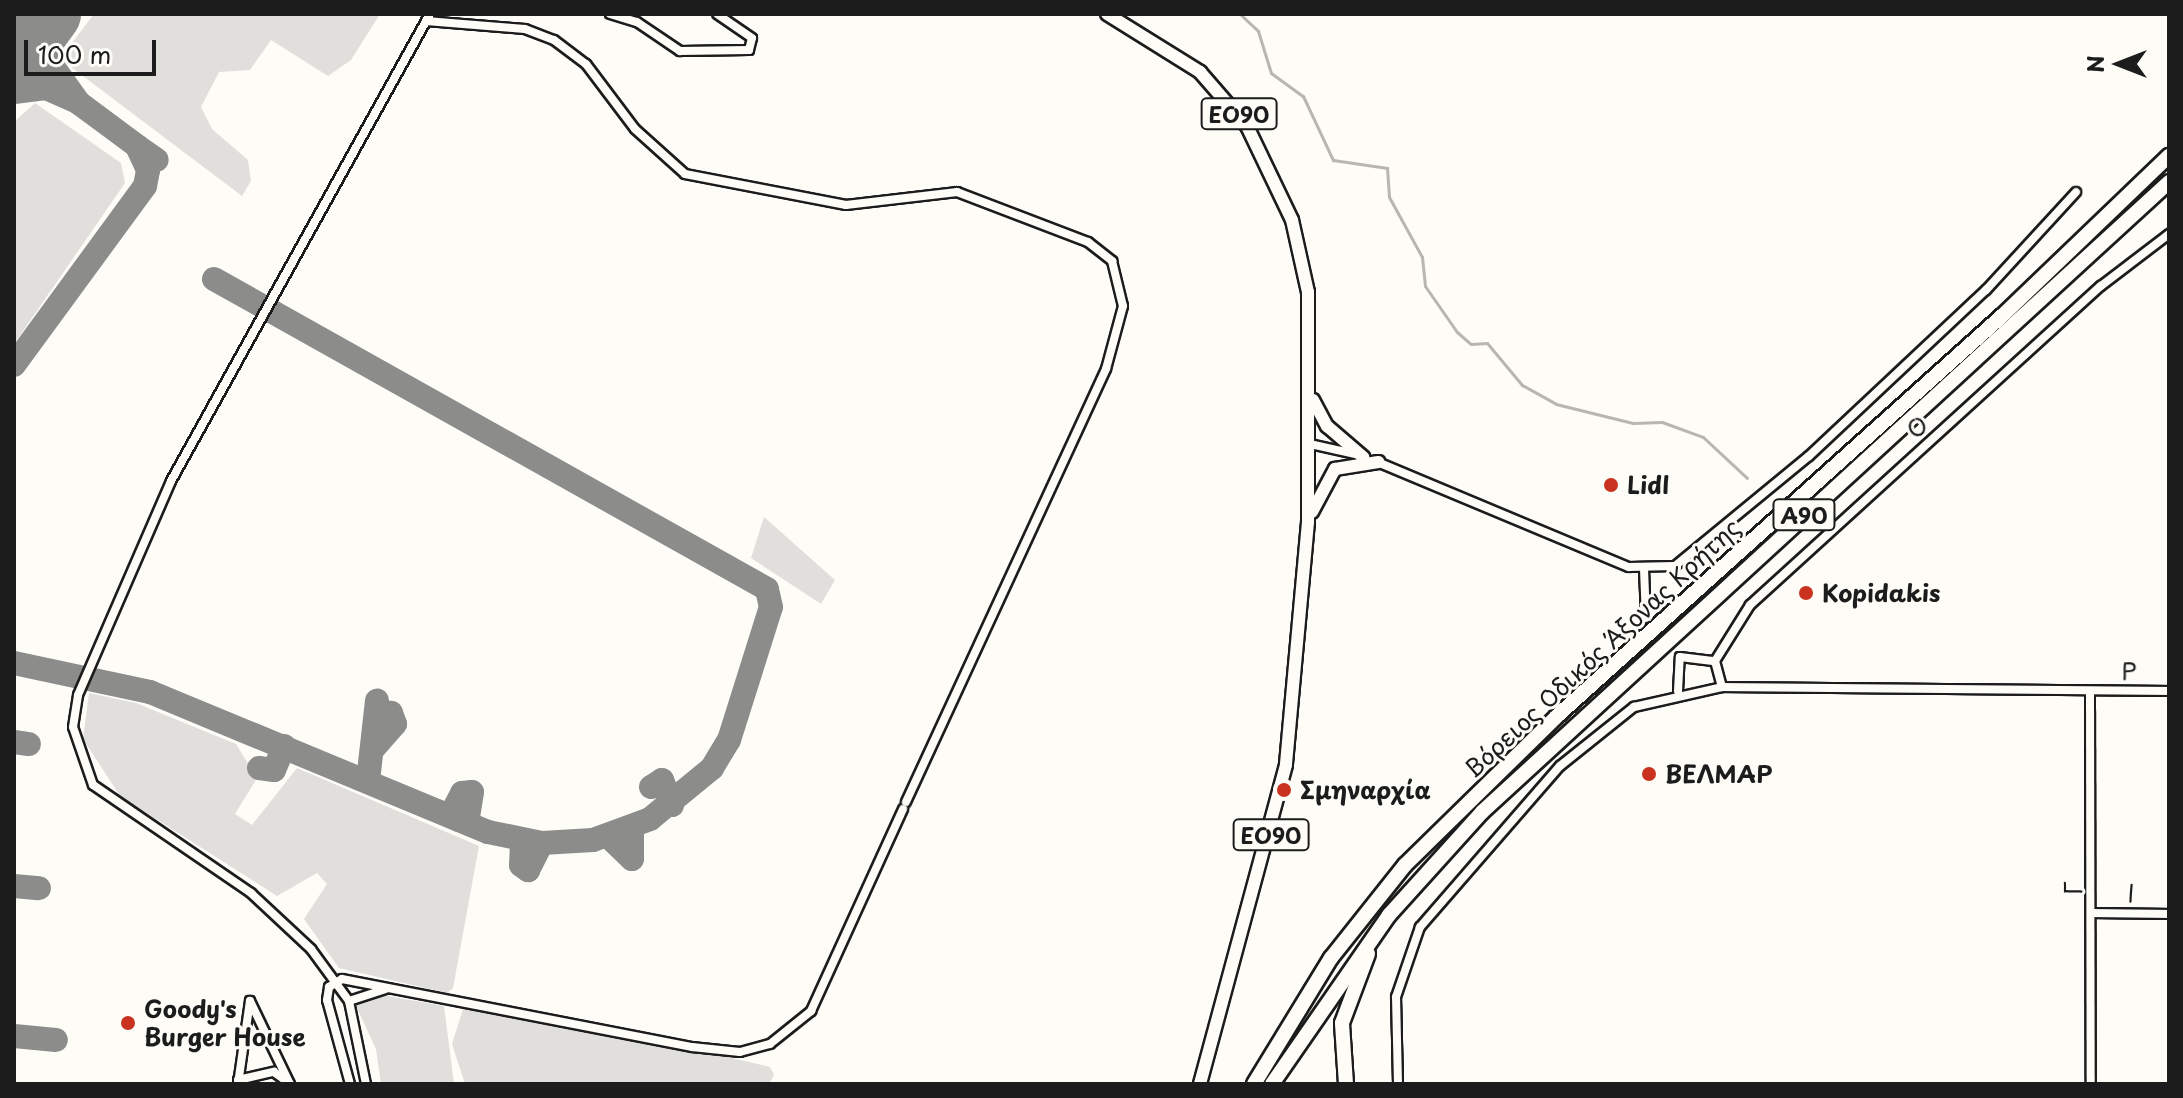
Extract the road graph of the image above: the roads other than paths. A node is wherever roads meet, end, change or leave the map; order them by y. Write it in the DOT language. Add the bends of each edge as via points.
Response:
graph roads {
  1 [pos="456,14"];
  2 [pos="610,14"];
  3 [pos="717,14"];
  4 [pos="1107,14"];
  5 [pos="428,18"];
  6 [pos="462,23"];
  7 [pos="2169,156"];
  8 [pos="2169,182"];
  9 [pos="2076,192"];
  10 [pos="2169,234"];
  11 [pos="2169,247"];
  12 [pos="2151,249"];
  13 [pos="1311,395"];
  14 [pos="1310,444"];
  15 [pos="1363,457"];
  16 [pos="1378,462"];
  17 [pos="1308,522"];
  18 [pos="1644,569"];
  19 [pos="1646,618"];
  20 [pos="1673,649"];
  21 [pos="1680,657"];
  22 [pos="1715,661"];
  23 [pos="1722,687"];
  24 [pos="1678,691"];
  25 [pos="2169,691"];
  26 [pos="2090,692"];
  27 [pos="1482,812"];
  28 [pos="2093,913"];
  29 [pos="2169,914"];
  30 [pos="334,982"];
  31 [pos="400,989"];
  32 [pos="349,1001"];
  33 [pos="1276,1042"];
  34 [pos="365,1071"];
  35 [pos="349,1073"];
  36 [pos="238,1082"];
  37 [pos="290,1084"];
  38 [pos="350,1084"];
  39 [pos="366,1084"];
  40 [pos="1200,1084"];
  41 [pos="1246,1084"];
  42 [pos="1254,1084"];
  43 [pos="1272,1084"];
  44 [pos="1346,1084"];
  45 [pos="1398,1084"];
  46 [pos="2091,1084"];
  1 -- 6 [label="street"];
  2 -- 3 [label="street" via="637,22 680,51 749,50 752,38"];
  4 -- 13 [label="main road, ΕΟ90" via="1200,72 1265,156 1304,267"];
  5 -- 6 [label="street"];
  5 -- 30 [label="street" via="171,481 74,716 75,751 93,785 282,918"];
  6 -- 31 [label="street" via="533,31 566,47 635,129 685,174 846,205 957,192 1088,242 1112,261 1123,306 1106,369 811,1011 763,1047 692,1047"];
  7 -- 33 [label="highway, Βόρειος Οδικός Άξονας Κρήτης / Α90" via="1486,784 1365,913"];
  8 -- 27 [label="highway, Βόρειος Οδικός Άξονας Κρήτης / Α90"];
  9 -- 18 [label="street" via="1986,290 1755,506 1681,564"];
  10 -- 12 [label="street, Ο"];
  11 -- 12 [label="street"];
  12 -- 22 [label="street, Ο" via="1750,605"];
  13 -- 14 [label="main road, ΕΟ90"];
  13 -- 15 [label="main road" via="1327,426"];
  14 -- 15 [label="street"];
  14 -- 17 [label="main road, ΕΟ90"];
  15 -- 16 [label="street"];
  16 -- 17 [label="main road" via="1335,469"];
  16 -- 18 [label="street"];
  17 -- 40 [label="main road, ΕΟ90" via="1281,798"];
  18 -- 19 [label="street"];
  20 -- 21 [label="street"];
  21 -- 22 [label="street"];
  21 -- 24 [label="street"];
  22 -- 23 [label="street"];
  23 -- 24 [label="street, Ρ"];
  23 -- 26 [label="street, Ρ"];
  24 -- 45 [label="street, Ρ" via="1634,707 1586,742 1420,927 1396,997"];
  25 -- 26 [label="street, Ρ"];
  26 -- 28 [label="street, Γ"];
  27 -- 43 [label="highway, Βόρειος Οδικός Άξονας Κρήτης / Α90" via="1372,937"];
  27 -- 44 [label="highway" via="1363,962 1342,1023"];
  28 -- 29 [label="street, Ι"];
  28 -- 46 [label="street, Γ"];
  30 -- 31 [label="street"];
  30 -- 32 [label="street"];
  30 -- 35 [label="street" via="327,1000"];
  31 -- 32 [label="street" via="366,991"];
  32 -- 34 [label="street"];
  33 -- 41 [label="highway"];
  33 -- 42 [label="highway, Βόρειος Οδικός Άξονας Κρήτης / Α90"];
  34 -- 35 [label="street"];
  34 -- 39 [label="street"];
  35 -- 38 [label="street"];
  36 -- 37 [label="street" via="274,1072"];
  36 -- 37 [label="street" via="250,1001"];
}
